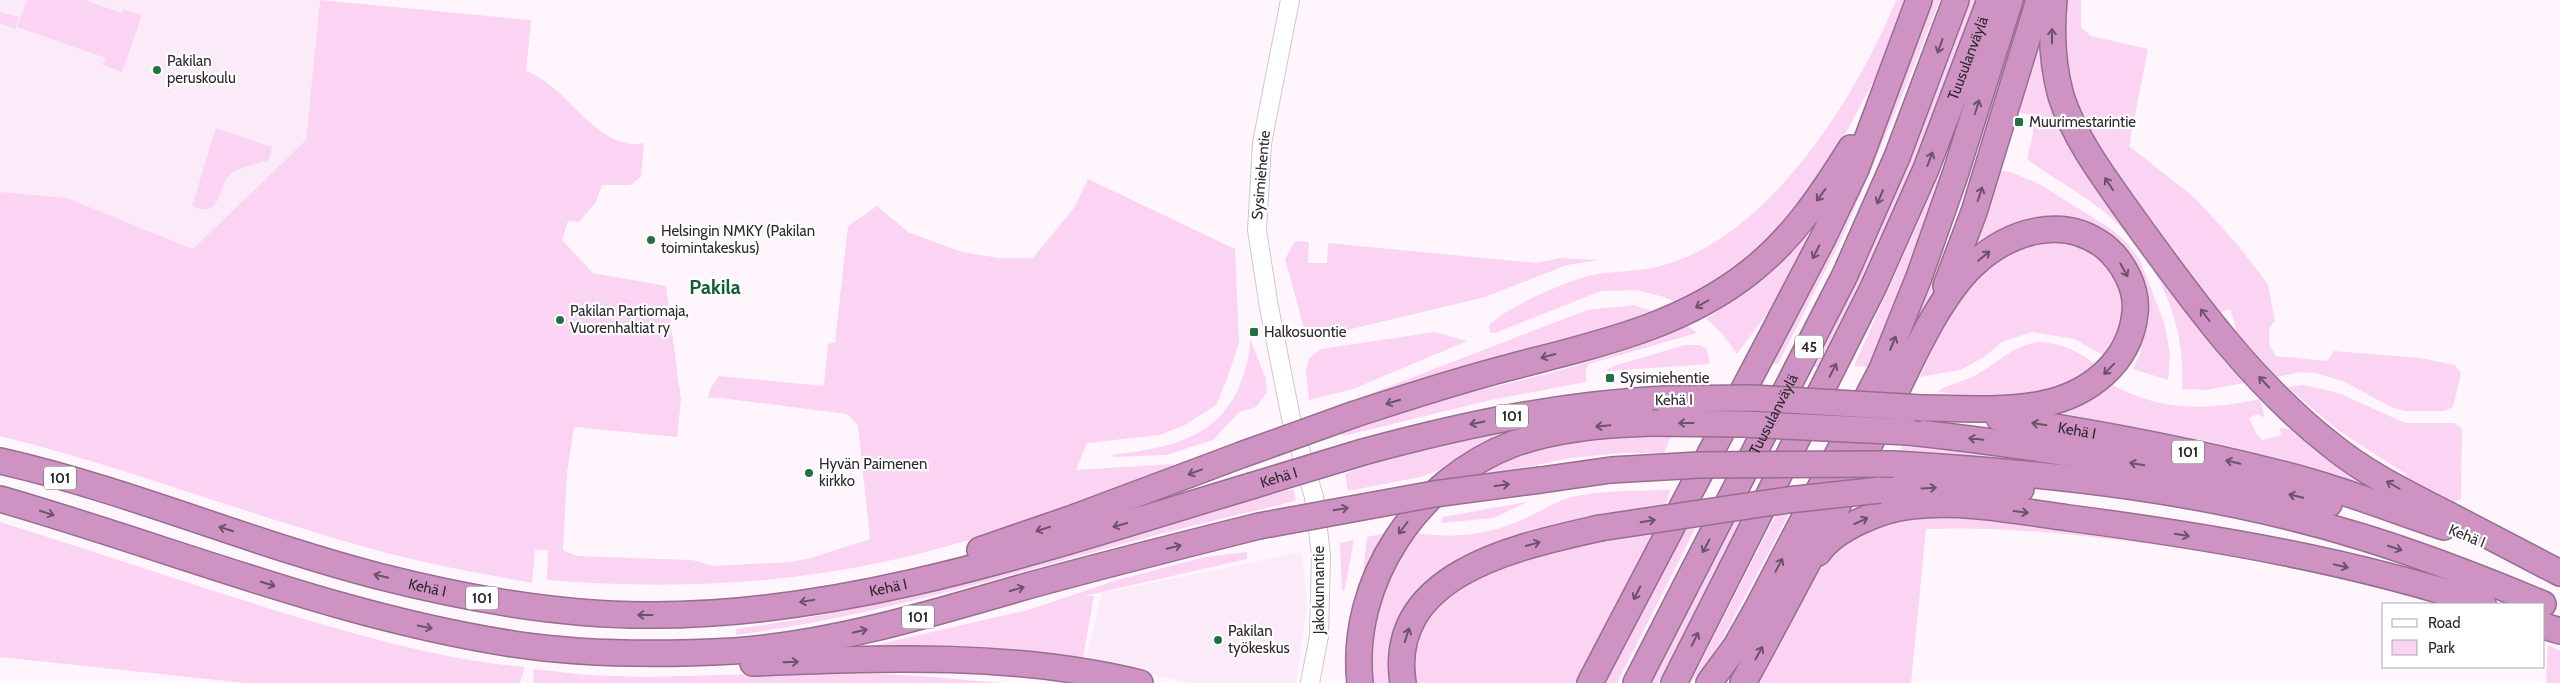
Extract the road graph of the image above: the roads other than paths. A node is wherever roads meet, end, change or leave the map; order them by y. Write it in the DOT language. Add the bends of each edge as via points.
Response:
graph roads {
  1 [pos="1290,0"];
  2 [pos="1919,0"];
  3 [pos="1956,0"];
  4 [pos="1990,0"];
  5 [pos="2010,0"];
  6 [pos="2039,0"];
  7 [pos="2054,0"];
  8 [pos="1890,78"];
  9 [pos="1916,352"];
  10 [pos="1922,408"];
  11 [pos="0,461"];
  12 [pos="2143,489"];
  13 [pos="1314,497"];
  14 [pos="0,499"];
  15 [pos="2447,528"];
  16 [pos="2560,574"];
  17 [pos="855,593"];
  18 [pos="2480,603"];
  19 [pos="2541,603"];
  20 [pos="2545,605"];
  21 [pos="2560,611"];
  22 [pos="1766,616"];
  23 [pos="2545,626"];
  24 [pos="2560,631"];
  25 [pos="568,650"];
  26 [pos="919,660"];
  27 [pos="1592,679"];
  28 [pos="1073,683"];
  29 [pos="1140,683"];
  30 [pos="1310,683"];
  31 [pos="1360,683"];
  32 [pos="1403,683"];
  33 [pos="1636,683"];
  34 [pos="1674,683"];
  35 [pos="1709,683"];
  36 [pos="1743,683"];
  1 -- 13 [label="street, Sysimiehentie" via="1262,143 1257,230 1262,272 1290,412"];
  2 -- 8 [label="highway"];
  3 -- 33 [label="highway, Tuusulanväylä / 45, one-way" via="1900,149 1845,275"];
  34 -- 4 [label="highway, Tuusulanväylä / 45, one-way" via="1873,288 1926,169"];
  22 -- 5 [label="highway, one-way" via="1882,369 1920,277"];
  9 -- 6 [label="highway, one-way" via="1974,212"];
  16 -- 7 [label="highway, one-way" via="2368,471 2331,446 2291,411 2236,353 2148,239 2089,154 2073,125 2055,72 2052,45"];
  8 -- 17 [label="highway, one-way, bridge" via="1806,216 1752,270 1723,291 1658,325 1355,414 1070,520"];
  8 -- 27 [label="highway, one-way" via="1856,169 1823,238"];
  9 -- 10 [label="highway, one-way" via="1957,282 1982,257 2008,240 2033,230 2075,232 2096,240 2115,256 2130,281 2135,297 2136,310 2130,337 2120,356 2110,370 2079,392 2042,404 2020,407"];
  9 -- 22 [label="highway"];
  15 -- 10 [label="highway, Kehä I / 101, one-way" via="2276,472 2212,457 2082,431"];
  10 -- 17 [label="highway, Kehä I / 101, one-way, bridge" via="1770,399 1664,399 1523,414 1363,452 997,562"];
  17 -- 11 [label="highway, Kehä I / 101, one-way" via="736,612 647,616 574,612 488,600 377,576"];
  12 -- 19 [label="highway, 101, one-way" via="2282,515 2358,536 2470,574"];
  25 -- 12 [label="highway, 101, one-way, bridge" via="659,653 737,650 817,640 942,611 1259,526 1434,494 1611,470 1709,465 1893,464 1981,469"];
  32 -- 12 [label="highway, one-way, bridge" via="1402,659 1410,627 1428,600 1473,564 1496,555 1600,528 1880,490 1963,486"];
  13 -- 30 [label="street, Jakokunnantie" via="1322,599"];
  14 -- 25 [label="highway, 101, one-way" via="367,613 462,635"];
  15 -- 16 [label="highway, Kehä I / 101"];
  15 -- 31 [label="highway, one-way, bridge" via="2076,453 1909,432 1652,423 1576,429 1513,444 1467,469 1412,516 1396,537 1375,579 1362,628"];
  22 -- 18 [label="highway, one-way" via="1820,550 1836,536 1885,512 1910,506 1944,504 2161,531 2270,551 2407,582"];
  20 -- 21 [label="highway, 101"];
  22 -- 35 [label="highway" via="1736,646"];
  36 -- 22 [label="highway, one-way"];
  23 -- 24 [label="highway"];
  25 -- 26 [label="highway, one-way" via="678,662 737,664"];
  26 -- 28 [label="highway"];
  26 -- 29 [label="highway" via="1009,662 1094,673"];
}
